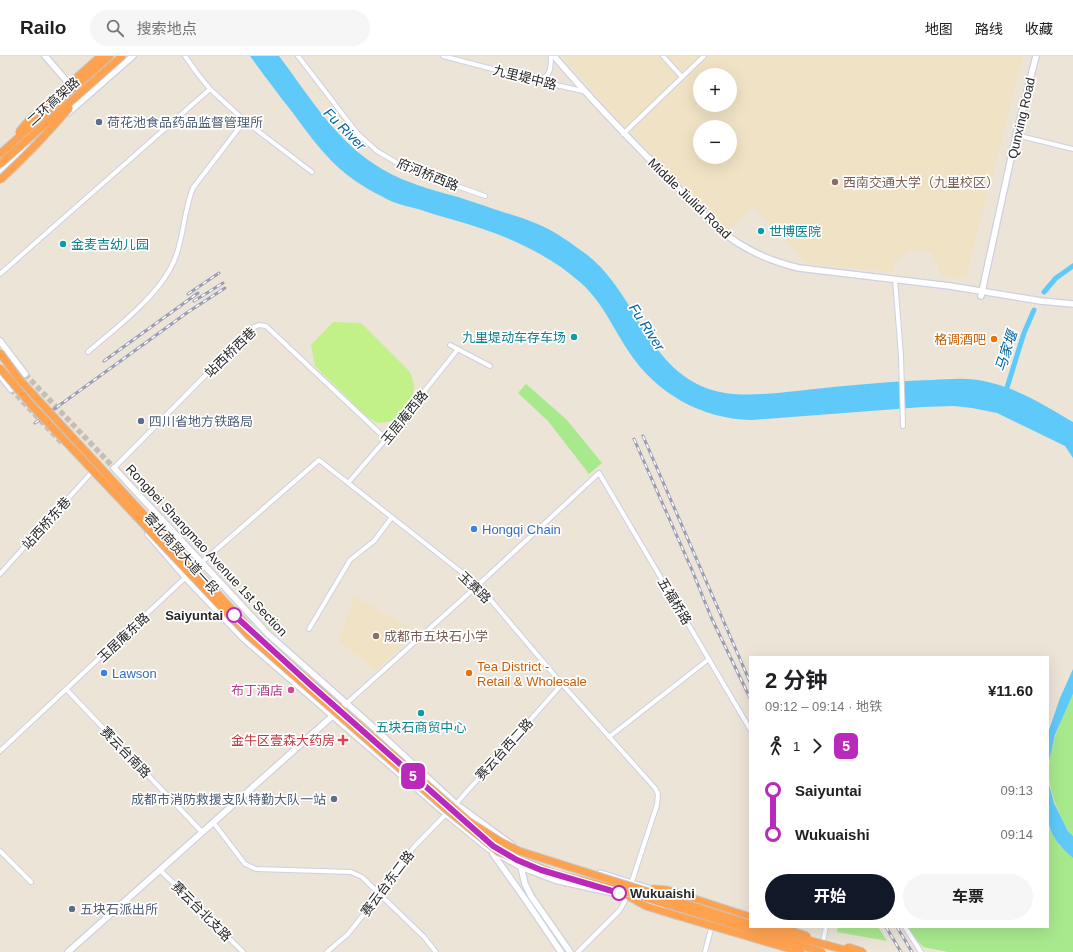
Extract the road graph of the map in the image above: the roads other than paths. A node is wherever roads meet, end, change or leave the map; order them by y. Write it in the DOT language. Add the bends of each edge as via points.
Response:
graph roads {
  1 [pos="45,56"];
  2 [pos="101,56"];
  3 [pos="105,56"];
  4 [pos="110,56"];
  5 [pos="122,56"];
  6 [pos="126,56"];
  7 [pos="132,56"];
  8 [pos="186,56"];
  9 [pos="298,56"];
  10 [pos="443,56"];
  11 [pos="553,56"];
  12 [pos="663,56"];
  13 [pos="704,56"];
  14 [pos="1036,56"];
  15 [pos="682,78"];
  16 [pos="534,80"];
  17 [pos="72,86"];
  18 [pos="84,89"];
  19 [pos="210,89"];
  20 [pos="583,91"];
  21 [pos="84,99"];
  22 [pos="244,120"];
  23 [pos="623,134"];
  24 [pos="1016,135"];
  25 [pos="1073,149"];
  26 [pos="0,150"];
  27 [pos="0,154"];
  28 [pos="0,164"];
  29 [pos="312,172"];
  30 [pos="0,173"];
  31 [pos="0,180"];
  32 [pos="485,196"];
  33 [pos="0,274"];
  34 [pos="895,280"];
  35 [pos="982,294"];
  36 [pos="1073,304"];
  37 [pos="0,341"];
  38 [pos="450,345"];
  39 [pos="458,349"];
  40 [pos="88,352"];
  41 [pos="0,353"];
  42 [pos="490,366"];
  43 [pos="0,368"];
  44 [pos="25,374"];
  45 [pos="0,376"];
  46 [pos="11,389"];
  47 [pos="903,425"];
  48 [pos="386,439"];
  49 [pos="319,460"];
  50 [pos="114,468"];
  51 [pos="91,473"];
  52 [pos="348,483"];
  53 [pos="392,517"];
  54 [pos="202,562"];
  55 [pos="0,574"];
  56 [pos="188,575"];
  57 [pos="478,585"];
  58 [pos="309,629"];
  59 [pos="709,659"];
  60 [pos="562,684"];
  61 [pos="66,690"];
  62 [pos="347,703"];
  63 [pos="332,712"];
  64 [pos="749,727"];
  65 [pos="609,737"];
  66 [pos="0,751"];
  67 [pos="449,808"];
  68 [pos="213,822"];
  69 [pos="202,832"];
  70 [pos="507,841"];
  71 [pos="489,849"];
  72 [pos="0,851"];
  73 [pos="521,867"];
  74 [pos="160,870"];
  75 [pos="31,882"];
  76 [pos="632,882"];
  77 [pos="654,889"];
  78 [pos="380,895"];
  79 [pos="628,896"];
  80 [pos="749,917"];
  81 [pos="713,921"];
  82 [pos="749,922"];
  83 [pos="749,922"];
  84 [pos="764,928"];
  85 [pos="772,928"];
  86 [pos="783,928"];
  87 [pos="826,928"];
  88 [pos="906,928"];
  89 [pos="822,944"];
  90 [pos="68,952"];
  91 [pos="243,952"];
  92 [pos="327,952"];
  93 [pos="436,952"];
  94 [pos="561,952"];
  95 [pos="570,952"];
  96 [pos="578,952"];
  97 [pos="705,952"];
  98 [pos="801,952"];
  99 [pos="813,952"];
  100 [pos="821,952"];
  101 [pos="853,952"];
  102 [pos="864,952"];
  103 [pos="921,952"];
  1 -- 17 [label="main road"];
  2 -- 27 [label="highway, bridge" via="30,120"];
  3 -- 17 [label="main road"];
  4 -- 27 [label="highway, 二环高架路, bridge"];
  5 -- 18 [label="highway, 二环高架路, bridge"];
  6 -- 18 [label="highway, bridge"];
  7 -- 21 [label="main road"];
  8 -- 19 [label="street"];
  9 -- 32 [label="street, 府河桥西路" via="357,133 377,151 406,168"];
  10 -- 16 [label="street, 九里堤中路"];
  11 -- 16 [label="street" via="548,75 544,79"];
  11 -- 20 [label="main road, Middle Jiulidi Road"];
  12 -- 15 [label="street"];
  13 -- 15 [label="street"];
  14 -- 24 [label="main road, Qunxing Road"];
  15 -- 23 [label="street"];
  16 -- 20 [label="street, 九里堤中路"];
  17 -- 21 [label="main road"];
  17 -- 26 [label="main road"];
  18 -- 28 [label="highway, 二环高架路, bridge"];
  18 -- 31 [label="highway, bridge" via="49,132"];
  19 -- 22 [label="street"];
  19 -- 33 [label="street"];
  20 -- 23 [label="main road, Middle Jiulidi Road"];
  21 -- 30 [label="main road"];
  22 -- 29 [label="street"];
  22 -- 40 [label="street" via="193,188 180,245 164,279 141,306"];
  23 -- 34 [label="main road, Middle Jiulidi Road" via="714,224 751,250 799,268"];
  24 -- 25 [label="street"];
  24 -- 35 [label="main road, Qunxing Road"];
  34 -- 35 [label="main road, Middle Jiulidi Road"];
  34 -- 47 [label="street"];
  35 -- 36 [label="main road, Middle Jiulidi Road"];
  37 -- 44 [label="main road"];
  38 -- 39 [label="street"];
  39 -- 42 [label="street"];
  39 -- 48 [label="street, 玉居庵西路"];
  41 -- 67 [label="highway, 蓉北商贸大道一段, bridge" via="19,379 255,634"];
  43 -- 56 [label="highway, 蓉北商贸大道一段, bridge"];
  45 -- 46 [label="main road"];
  48 -- 50 [label="street, 站西桥西巷" via="266,326 259,324 252,328"];
  48 -- 52 [label="street, 玉居庵西路"];
  49 -- 52 [label="street, 玉赛路"];
  49 -- 54 [label="street, 玉居庵东路"];
  50 -- 54 [label="main road, Rongbei Shangmao Avenue 1st Section"];
  51 -- 55 [label="street, 站西桥东巷"];
  51 -- 56 [label="main road, 蓉北商贸大道一段"];
  52 -- 53 [label="street, 玉赛路"];
  53 -- 57 [label="street, 玉赛路"];
  53 -- 58 [label="street" via="374,541 350,560"];
  54 -- 56 [label="street, 玉居庵东路"];
  54 -- 62 [label="main road, Rongbei Shangmao Avenue 1st Section" via="268,634"];
  56 -- 61 [label="street, 玉居庵东路"];
  56 -- 63 [label="highway, 蓉北商贸大道一段, bridge" via="248,635"];
  57 -- 59 [label="street, 五福桥路" via="599,473"];
  57 -- 60 [label="street, 玉赛路"];
  57 -- 62 [label="street"];
  59 -- 64 [label="street, 五福桥路"];
  59 -- 65 [label="street"];
  60 -- 65 [label="street, 玉赛路"];
  60 -- 67 [label="street, 赛云台西二路"];
  61 -- 66 [label="street, 玉居庵东路"];
  61 -- 69 [label="street, 赛云台南路"];
  62 -- 63 [label="main road"];
  62 -- 67 [label="main road, Rongbei Shangmao Avenue 1st Section"];
  63 -- 67 [label="highway, Rongbei Shangmao Avenue 1st Section, bridge"];
  63 -- 68 [label="main road"];
  65 -- 76 [label="street, 玉赛路" via="658,794 657,805"];
  67 -- 70 [label="main road, Rongbei Shangmao Avenue 1st Section"];
  67 -- 71 [label="main road, 蓉北商贸大道一段"];
  67 -- 78 [label="street, 赛云台东二路" via="413,848"];
  67 -- 82 [label="highway, bridge" via="518,851"];
  67 -- 100 [label="highway, bridge" via="499,852 554,873 630,893"];
  68 -- 69 [label="main road"];
  68 -- 78 [label="street" via="245,864 251,868 351,872 362,877"];
  69 -- 74 [label="main road"];
  70 -- 73 [label="main road"];
  70 -- 76 [label="main road, Rongbei Shangmao Avenue 1st Section" via="518,848"];
  71 -- 73 [label="main road, 蓉北商贸大道一段"];
  71 -- 94 [label="main road"];
  72 -- 75 [label="street"];
  73 -- 79 [label="main road, 蓉北商贸大道一段" via="555,880"];
  73 -- 95 [label="main road" via="531,896"];
  74 -- 90 [label="main road"];
  74 -- 91 [label="street, 赛云台北支路"];
  76 -- 77 [label="main road, Rongbei Shangmao Avenue 1st Section"];
  76 -- 79 [label="street, 玉赛路"];
  77 -- 80 [label="highway" via="666,890"];
  77 -- 83 [label="main road, Rongbei Shangmao Avenue 1st Section"];
  78 -- 92 [label="street, 赛云台东二路" via="348,934"];
  78 -- 93 [label="street"];
  79 -- 81 [label="main road, 蓉北商贸大道一段"];
  79 -- 96 [label="street, 玉赛路" via="620,910"];
  79 -- 98 [label="highway, bridge" via="646,906"];
  81 -- 97 [label="street"];
  81 -- 99 [label="main road, 蓉北商贸大道一段"];
  84 -- 101 [label="highway, bridge"];
  85 -- 89 [label="main road"];
  86 -- 102 [label="highway, bridge"];
  87 -- 89 [label="street"];
  88 -- 103 [label="street"];
  89 -- 100 [label="street"];
  89 -- 102 [label="street"];
}
